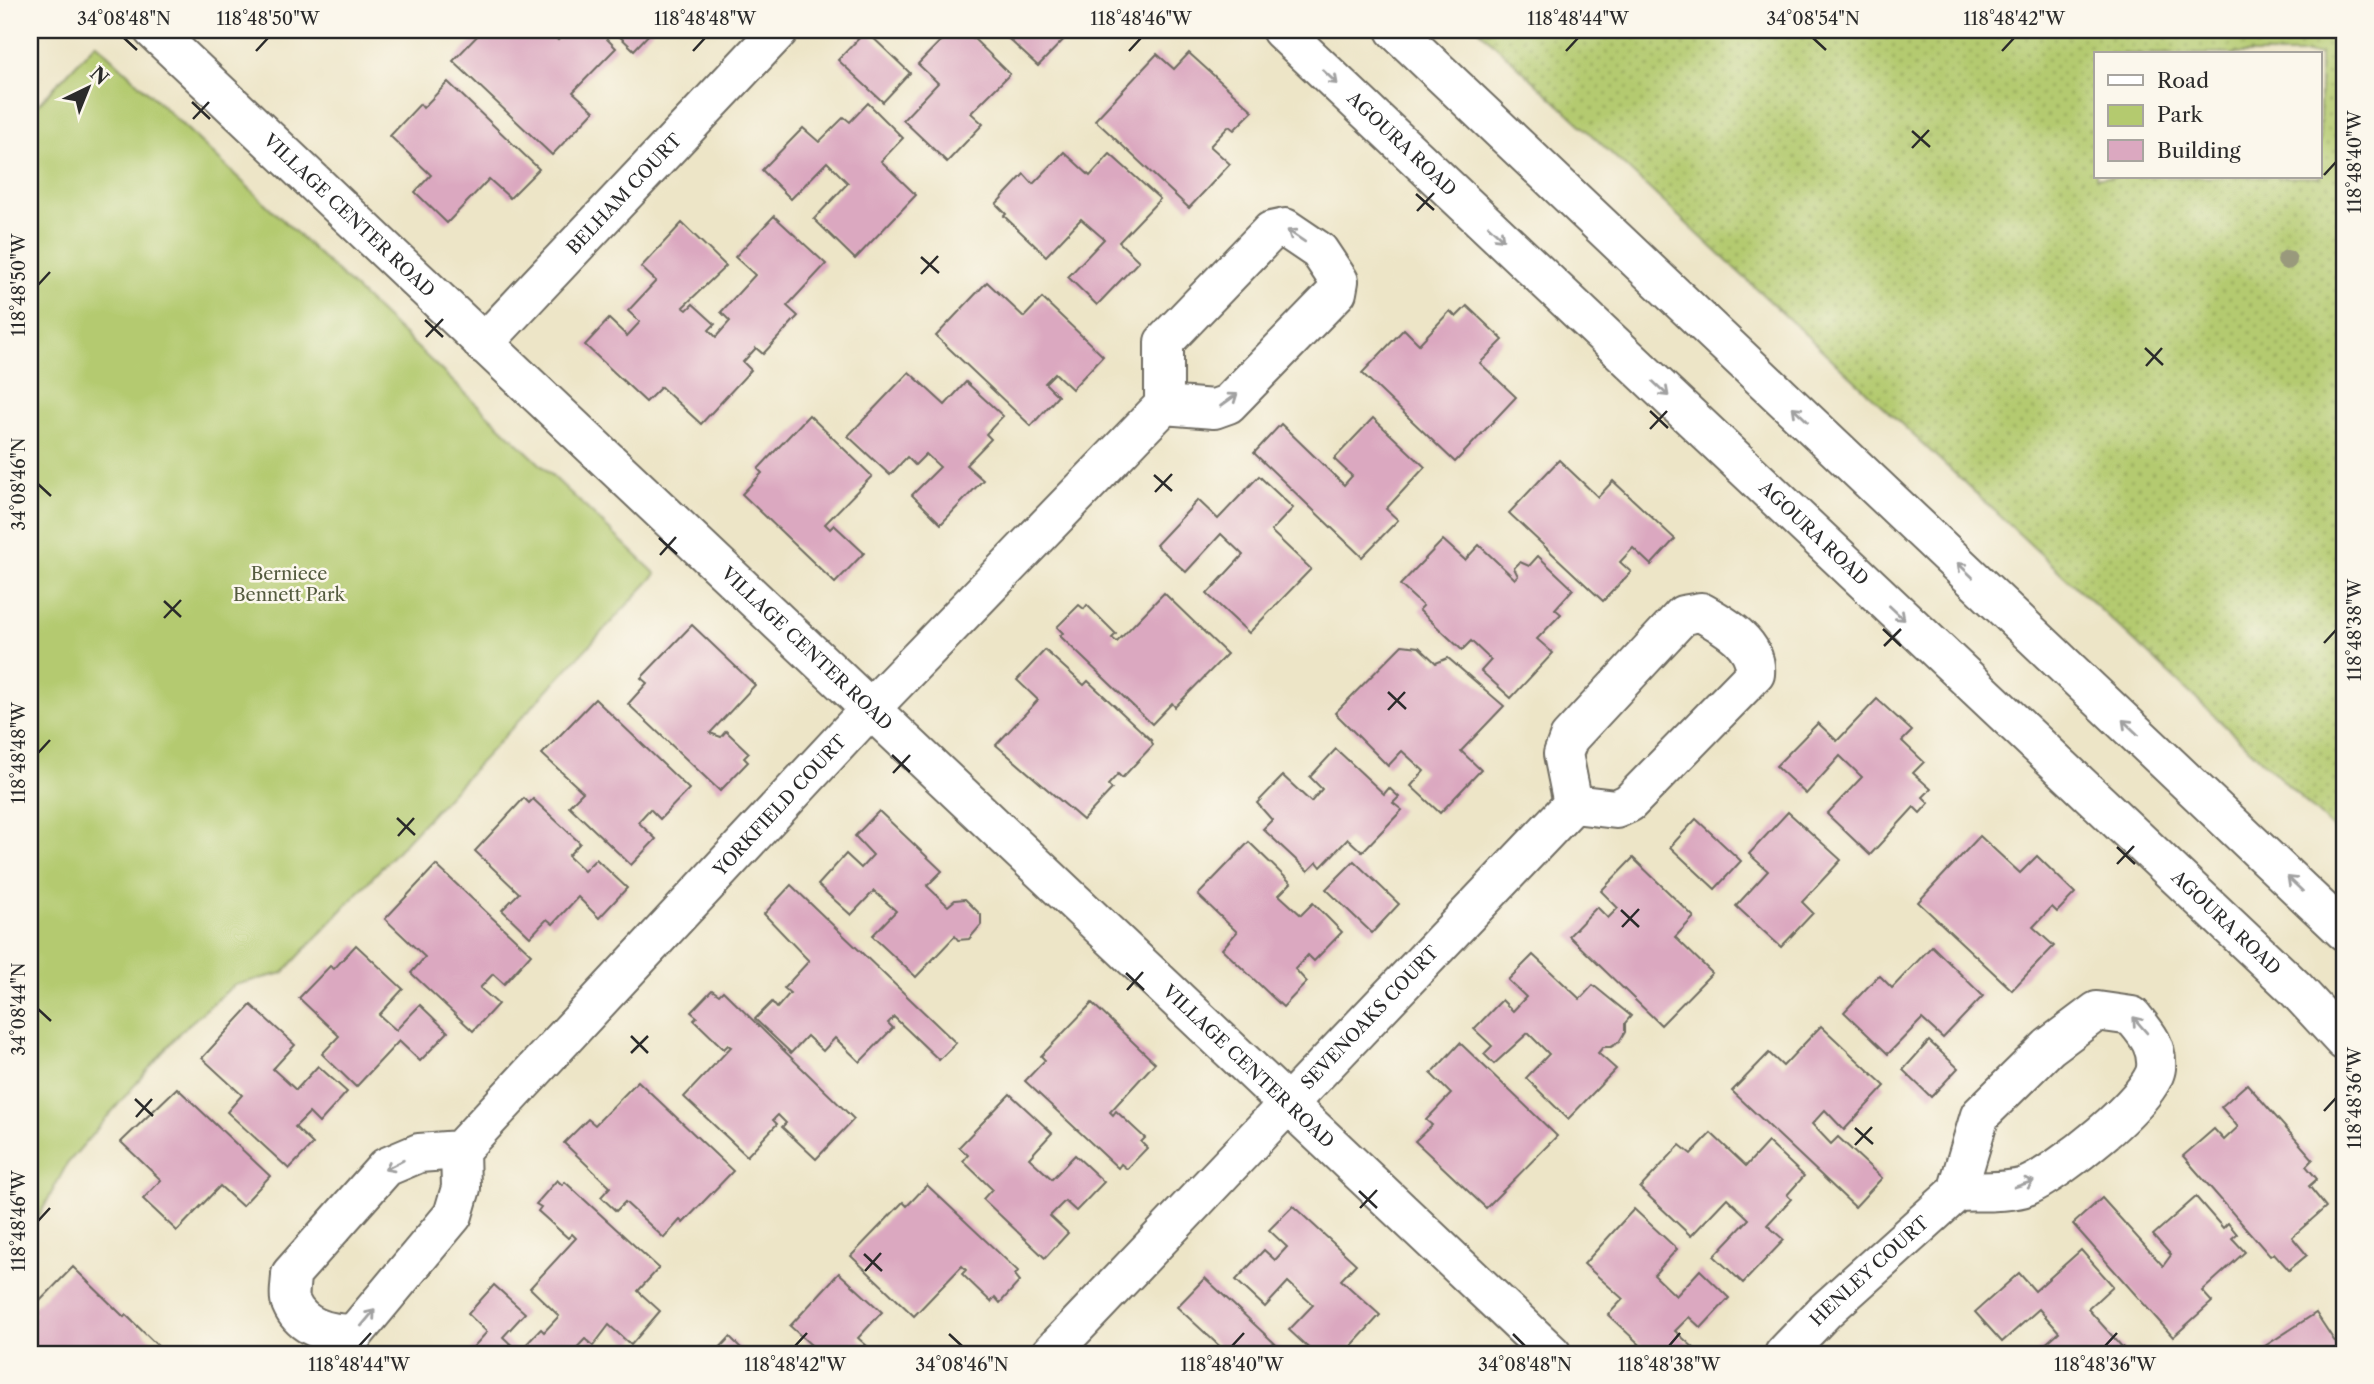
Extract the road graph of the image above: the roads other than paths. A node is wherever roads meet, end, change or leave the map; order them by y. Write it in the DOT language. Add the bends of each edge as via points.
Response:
graph roads {
  1 [pos="153,30"];
  2 [pos="1281,30"];
  3 [pos="1395,30"];
  4 [pos="768,34"];
  5 [pos="483,344"];
  6 [pos="1164,405"];
  7 [pos="870,709"];
  8 [pos="1573,804"];
  9 [pos="2344,931"];
  10 [pos="2344,1041"];
  11 [pos="1286,1104"];
  12 [pos="460,1150"];
  13 [pos="1957,1192"];
  14 [pos="1050,1354"];
  15 [pos="1552,1354"];
  16 [pos="1784,1354"];
  1 -- 5 [label="street, VILLAGE CENTER ROAD"];
  2 -- 10 [label="street, AGOURA ROAD, one-way" via="2295,988"];
  9 -- 3 [label="street, one-way"];
  4 -- 5 [label="street, BELHAM COURT"];
  5 -- 7 [label="street, VILLAGE CENTER ROAD"];
  6 -- 6 [label="street, one-way" via="1214,409 1228,404 1337,292 1339,281 1319,251 1285,228 1270,232 1164,342"];
  6 -- 7 [label="street, YORKFIELD COURT"];
  7 -- 11 [label="street, VILLAGE CENTER ROAD"];
  7 -- 12 [label="street, YORKFIELD COURT"];
  8 -- 8 [label="street" via="1616,809 1629,803 1755,674 1756,663 1735,632 1701,612 1683,615 1569,738 1563,754"];
  8 -- 11 [label="street, SEVENOAKS COURT"];
  11 -- 14 [label="street, SEVENOAKS COURT"];
  11 -- 15 [label="street, VILLAGE CENTER ROAD"];
  12 -- 12 [label="street, one-way" via="419,1153 386,1167 291,1274 290,1302 308,1324 331,1334 354,1334 453,1214 461,1188"];
  13 -- 13 [label="street, one-way" via="2025,1187 2083,1151 2140,1095 2156,1069 2152,1040 2132,1016 2097,1011 2049,1047 1980,1115"];
  13 -- 16 [label="street, HENLEY COURT"];
}
